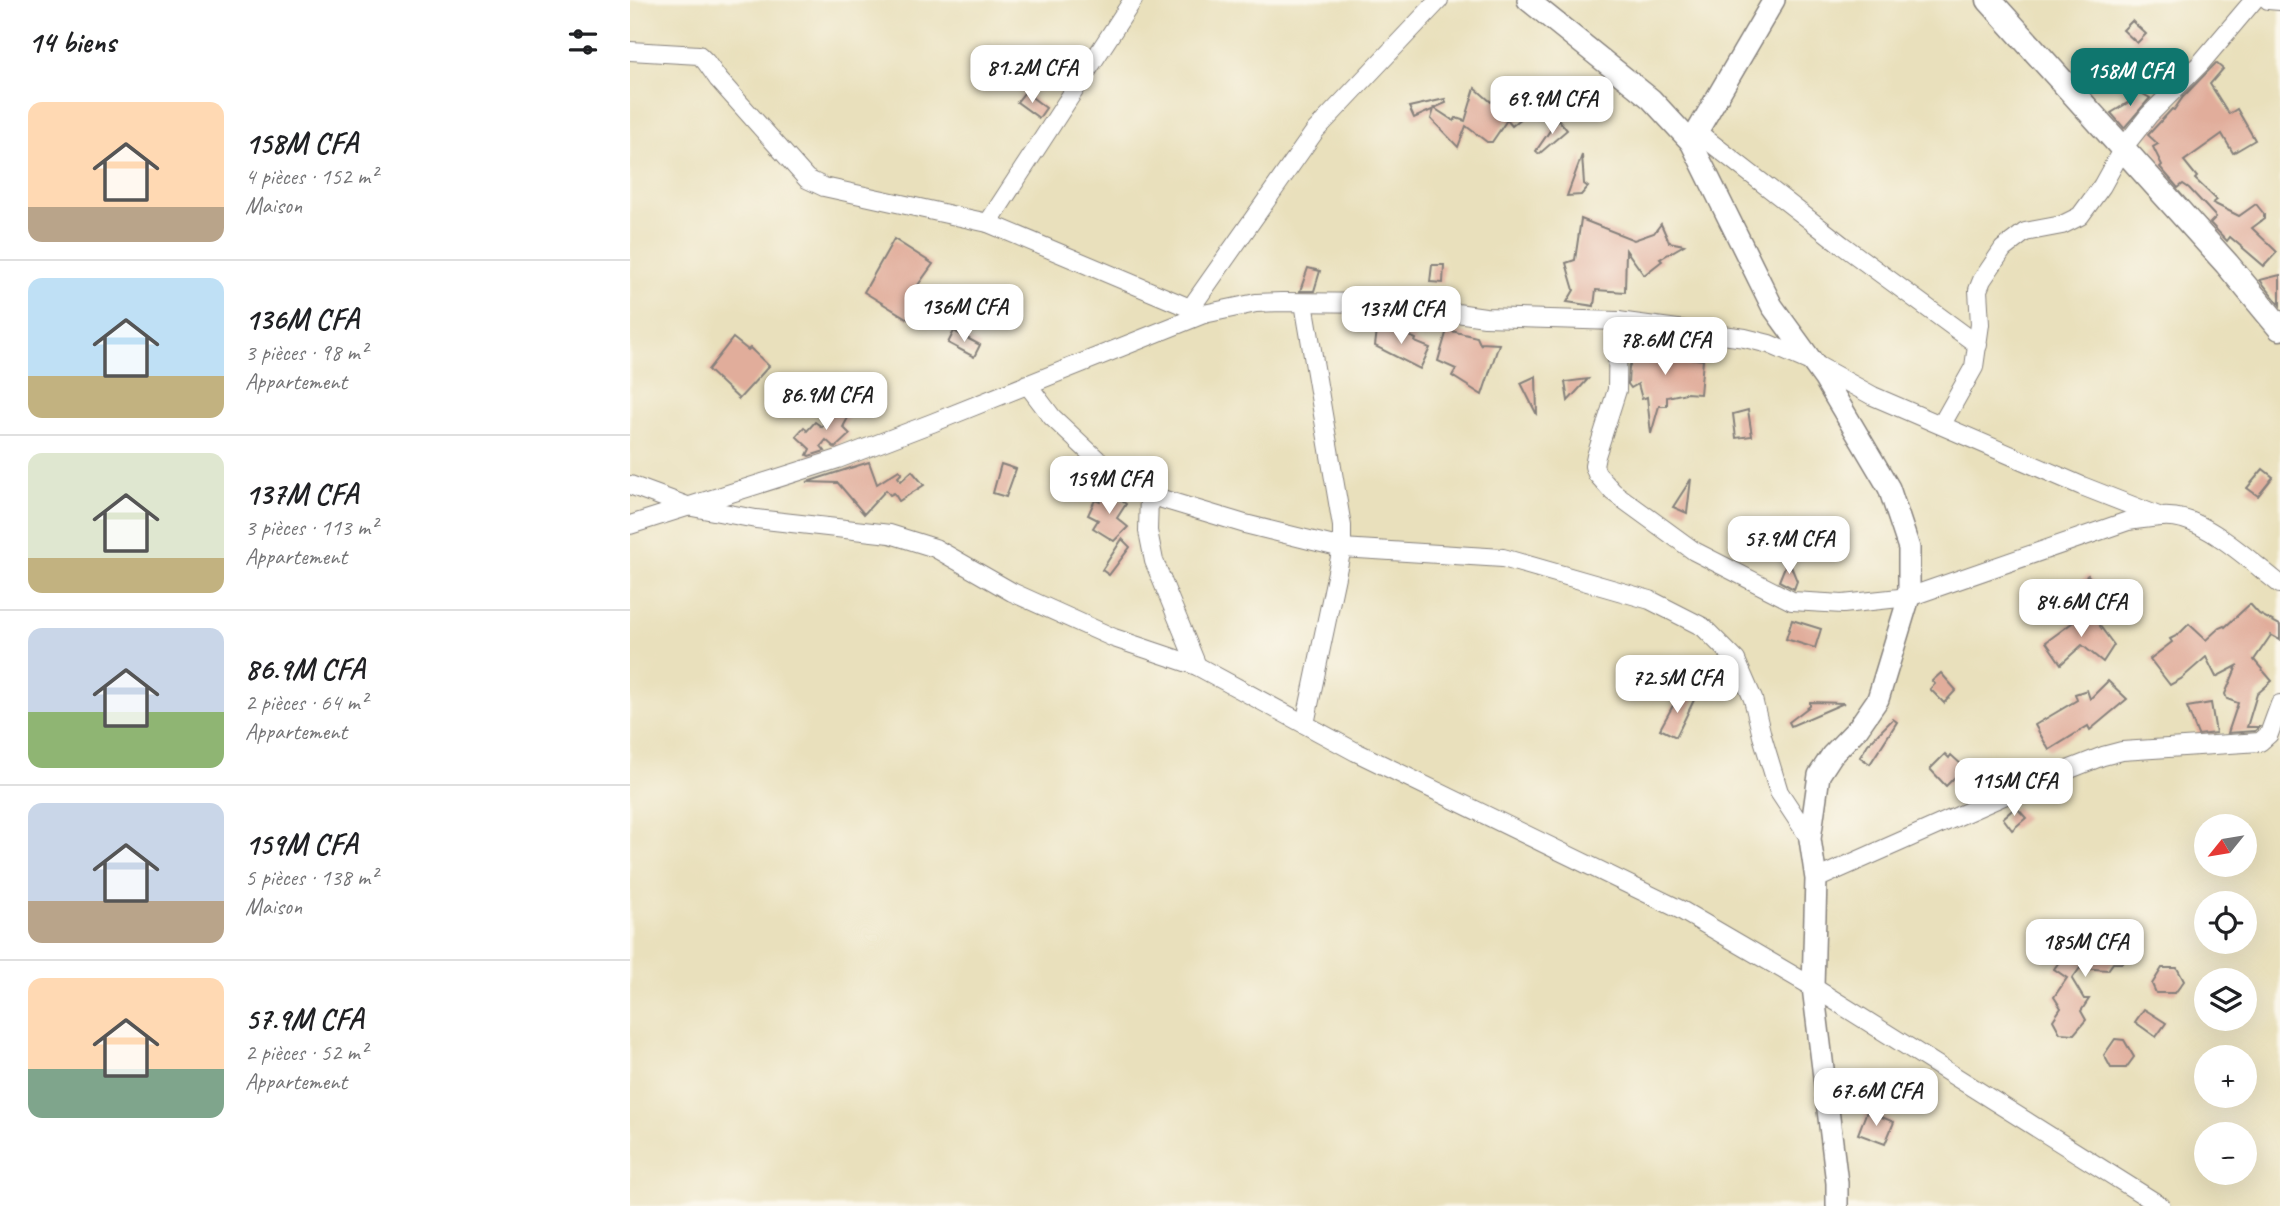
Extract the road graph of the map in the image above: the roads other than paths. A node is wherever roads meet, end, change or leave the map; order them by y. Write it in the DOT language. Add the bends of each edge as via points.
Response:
graph roads {
  1 [pos="1439,0"];
  2 [pos="1528,0"];
  3 [pos="1774,0"];
  4 [pos="1989,0"];
  5 [pos="2254,0"];
  6 [pos="2268,0"];
  7 [pos="2280,1"];
  8 [pos="1127,3"];
  9 [pos="630,51"];
  10 [pos="1694,137"];
  11 [pos="2123,148"];
  12 [pos="988,223"];
  13 [pos="1304,303"];
  14 [pos="1197,311"];
  15 [pos="1618,321"];
  16 [pos="2280,328"];
  17 [pos="1978,345"];
  18 [pos="1813,363"];
  19 [pos="1027,384"];
  20 [pos="1942,424"];
  21 [pos="630,485"];
  22 [pos="1149,495"];
  23 [pos="687,506"];
  24 [pos="2161,517"];
  25 [pos="630,525"];
  26 [pos="1342,548"];
  27 [pos="2280,584"];
  28 [pos="1909,597"];
  29 [pos="1197,666"];
  30 [pos="2280,704"];
  31 [pos="1305,724"];
  32 [pos="1810,839"];
  33 [pos="1816,879"];
  34 [pos="1813,987"];
  35 [pos="1837,1206"];
  36 [pos="2161,1206"];
  1 -- 14 [label="street" via="1315,131"];
  2 -- 10 [label="street"];
  3 -- 10 [label="street"];
  4 -- 11 [label="main road"];
  5 -- 11 [label="street"];
  6 -- 7 [label="street"];
  8 -- 12 [label="street"];
  9 -- 12 [label="street" via="699,55 807,179 824,187"];
  10 -- 17 [label="street"];
  10 -- 18 [label="street" via="1772,306"];
  11 -- 16 [label="main road"];
  11 -- 17 [label="street" via="2080,216 2062,225 2025,232 2003,249 1979,290"];
  12 -- 14 [label="street"];
  13 -- 14 [label="street" via="1256,303"];
  13 -- 15 [label="street" via="1386,303 1485,317"];
  13 -- 26 [label="street"];
  14 -- 19 [label="street"];
  15 -- 18 [label="street" via="1745,338"];
  15 -- 28 [label="street" via="1616,390 1594,466 1613,492 1694,551 1792,601 1843,604"];
  17 -- 20 [label="street" via="1973,367"];
  18 -- 20 [label="street" via="1873,396"];
  18 -- 28 [label="street" via="1889,488 1909,548"];
  19 -- 22 [label="street" via="1052,416 1120,481"];
  19 -- 23 [label="street" via="838,459"];
  20 -- 24 [label="street"];
  21 -- 23 [label="street"];
  22 -- 26 [label="street"];
  22 -- 29 [label="street" via="1154,561"];
  23 -- 25 [label="street"];
  23 -- 29 [label="street" via="890,534 935,548 1012,593 1114,638"];
  24 -- 27 [label="street" via="2183,519 2208,530"];
  24 -- 28 [label="street" via="2128,520"];
  26 -- 31 [label="street"];
  26 -- 32 [label="street" via="1503,558 1650,600 1703,627 1736,660 1753,698 1779,792"];
  28 -- 32 [label="street" via="1878,699 1819,775"];
  29 -- 31 [label="street"];
  30 -- 33 [label="street" via="2269,734 2260,742 2103,756"];
  31 -- 34 [label="street" via="1681,910"];
  32 -- 33 [label="street"];
  33 -- 34 [label="street"];
  34 -- 35 [label="street"];
  34 -- 36 [label="street"];
}
